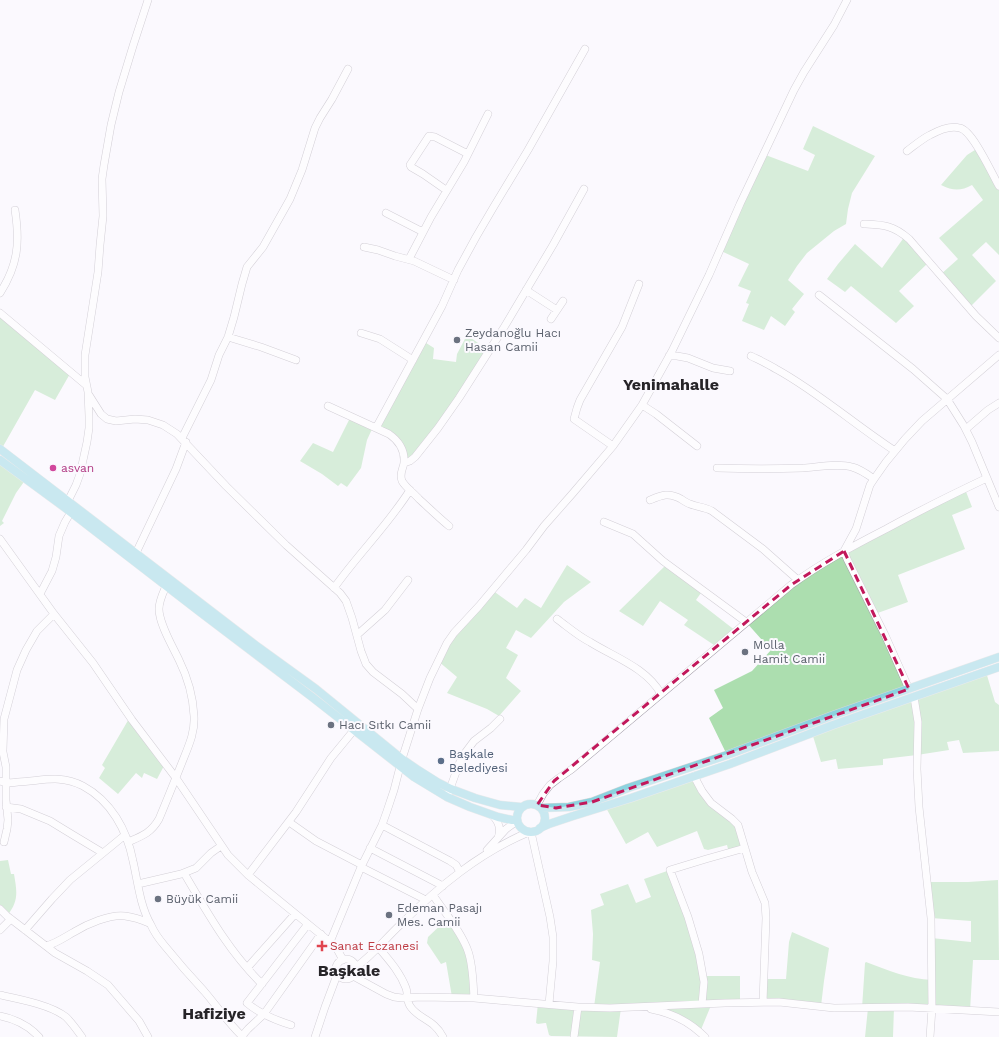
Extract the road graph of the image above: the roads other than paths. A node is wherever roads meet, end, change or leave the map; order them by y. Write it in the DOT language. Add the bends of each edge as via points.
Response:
graph roads {
  1 [pos="148,0"];
  2 [pos="847,0"];
  3 [pos="584,49"];
  4 [pos="348,69"];
  5 [pos="488,114"];
  6 [pos="907,151"];
  7 [pos="468,154"];
  8 [pos="999,186"];
  9 [pos="584,189"];
  10 [pos="446,190"];
  11 [pos="16,210"];
  12 [pos="386,213"];
  13 [pos="864,224"];
  14 [pos="423,232"];
  15 [pos="364,247"];
  16 [pos="409,259"];
  17 [pos="454,280"];
  18 [pos="639,284"];
  19 [pos="526,290"];
  20 [pos="0,293"];
  21 [pos="819,295"];
  22 [pos="563,301"];
  23 [pos="557,310"];
  24 [pos="0,313"];
  25 [pos="552,319"];
  26 [pos="361,333"];
  27 [pos="228,337"];
  28 [pos="999,338"];
  29 [pos="999,355"];
  30 [pos="669,356"];
  31 [pos="751,356"];
  32 [pos="296,360"];
  33 [pos="413,360"];
  34 [pos="730,371"];
  35 [pos="87,389"];
  36 [pos="947,399"];
  37 [pos="999,403"];
  38 [pos="642,405"];
  39 [pos="328,406"];
  40 [pos="376,428"];
  41 [pos="966,429"];
  42 [pos="184,440"];
  43 [pos="613,446"];
  44 [pos="697,446"];
  45 [pos="0,449"];
  46 [pos="895,451"];
  47 [pos="0,460"];
  48 [pos="404,463"];
  49 [pos="717,468"];
  50 [pos="987,478"];
  51 [pos="874,479"];
  52 [pos="410,490"];
  53 [pos="650,500"];
  54 [pos="68,501"];
  55 [pos="999,507"];
  56 [pos="71,512"];
  57 [pos="604,522"];
  58 [pos="448,526"];
  59 [pos="0,539"];
  60 [pos="844,551"];
  61 [pos="136,553"];
  62 [pos="408,580"];
  63 [pos="798,580"];
  64 [pos="166,586"];
  65 [pos="334,588"];
  66 [pos="40,594"];
  67 [pos="54,614"];
  68 [pos="557,619"];
  69 [pos="746,622"];
  70 [pos="357,635"];
  71 [pos="999,657"];
  72 [pos="999,667"];
  73 [pos="909,689"];
  74 [pos="661,694"];
  75 [pos="914,697"];
  76 [pos="418,708"];
  77 [pos="500,719"];
  78 [pos="354,730"];
  79 [pos="0,742"];
  80 [pos="3,750"];
  81 [pos="401,763"];
  82 [pos="694,776"];
  83 [pos="176,778"];
  84 [pos="3,782"];
  85 [pos="449,793"];
  86 [pos="539,806"];
  87 [pos="6,807"];
  88 [pos="521,807"];
  89 [pos="493,816"];
  90 [pos="517,821"];
  91 [pos="289,822"];
  92 [pos="382,825"];
  93 [pos="540,828"];
  94 [pos="530,832"];
  95 [pos="126,838"];
  96 [pos="498,838"];
  97 [pos="4,842"];
  98 [pos="221,846"];
  99 [pos="370,848"];
  100 [pos="745,848"];
  101 [pos="102,853"];
  102 [pos="481,856"];
  103 [pos="361,866"];
  104 [pos="460,872"];
  105 [pos="184,873"];
  106 [pos="248,875"];
  107 [pos="138,884"];
  108 [pos="443,886"];
  109 [pos="433,894"];
  110 [pos="426,900"];
  111 [pos="0,908"];
  112 [pos="295,914"];
  113 [pos="11,919"];
  114 [pos="149,923"];
  115 [pos="308,924"];
  116 [pos="0,930"];
  117 [pos="25,930"];
  118 [pos="321,934"];
  119 [pos="330,942"];
  120 [pos="46,946"];
  121 [pos="378,947"];
  122 [pos="343,960"];
  123 [pos="356,967"];
  124 [pos="247,968"];
  125 [pos="337,975"];
  126 [pos="353,976"];
  127 [pos="262,984"];
  128 [pos="0,995"];
  129 [pos="408,998"];
  130 [pos="474,998"];
  131 [pos="763,1002"];
  132 [pos="549,1004"];
  133 [pos="702,1004"];
  134 [pos="578,1007"];
  135 [pos="640,1007"];
  136 [pos="932,1008"];
  137 [pos="999,1012"];
  138 [pos="264,1014"];
  139 [pos="0,1016"];
  140 [pos="291,1025"];
  141 [pos="39,1037"];
  142 [pos="82,1037"];
  143 [pos="148,1037"];
  144 [pos="243,1037"];
  145 [pos="315,1037"];
  146 [pos="443,1037"];
  147 [pos="574,1037"];
  148 [pos="705,1037"];
  149 [pos="930,1037"];
  1 -- 35 [label="street" via="121,85 106,153 102,179 103,216 99,259 85,355"];
  2 -- 30 [label="street" via="794,90"];
  3 -- 17 [label="street"];
  4 -- 27 [label="street" via="315,128 290,199 245,273"];
  5 -- 7 [label="street"];
  6 -- 8 [label="street" via="940,130 960,128 974,141"];
  7 -- 10 [label="street"];
  7 -- 10 [label="street" via="429,136 410,165"];
  9 -- 19 [label="street"];
  10 -- 14 [label="street"];
  11 -- 20 [label="street" via="16,256 10,276"];
  12 -- 14 [label="street"];
  13 -- 28 [label="street" via="889,226 909,239 976,316"];
  14 -- 16 [label="street"];
  15 -- 16 [label="street"];
  16 -- 17 [label="street"];
  17 -- 33 [label="street"];
  18 -- 43 [label="street" via="622,327 580,400 574,419"];
  19 -- 23 [label="street"];
  19 -- 48 [label="street" via="438,428 415,457"];
  21 -- 36 [label="street"];
  22 -- 23 [label="street"];
  23 -- 25 [label="street"];
  24 -- 35 [label="street"];
  26 -- 33 [label="street" via="380,339"];
  27 -- 32 [label="street"];
  27 -- 42 [label="street"];
  29 -- 36 [label="street"];
  30 -- 34 [label="street" via="688,358 713,368"];
  30 -- 38 [label="street"];
  31 -- 46 [label="street" via="797,382"];
  33 -- 40 [label="street"];
  35 -- 42 [label="street" via="101,414 107,419 148,420 170,429"];
  35 -- 54 [label="street" via="87,442 80,474"];
  36 -- 41 [label="street"];
  36 -- 46 [label="street" via="922,421"];
  37 -- 41 [label="street"];
  38 -- 43 [label="street"];
  38 -- 44 [label="street"];
  39 -- 40 [label="street"];
  40 -- 48 [label="street" via="396,439"];
  41 -- 50 [label="street"];
  42 -- 61 [label="street" via="176,468"];
  42 -- 65 [label="street" via="226,486"];
  43 -- 76 [label="street" via="454,633 430,678"];
  45 -- 54 [label="main road"];
  46 -- 51 [label="street"];
  47 -- 56 [label="main road"];
  48 -- 52 [label="street" via="401,476"];
  49 -- 51 [label="street" via="844,466 860,469"];
  50 -- 55 [label="street"];
  50 -- 60 [label="street"];
  51 -- 60 [label="street" via="867,492 856,530"];
  52 -- 58 [label="street"];
  52 -- 65 [label="street" via="396,512"];
  53 -- 63 [label="street" via="670,495 712,511 763,549"];
  54 -- 61 [label="main road"];
  56 -- 64 [label="main road"];
  56 -- 66 [label="street" via="59,536 52,571"];
  57 -- 69 [label="street" via="633,534 663,561"];
  59 -- 66 [label="street"];
  60 -- 63 [label="street"];
  60 -- 73 [label="street"];
  61 -- 81 [label="main road" via="316,689"];
  62 -- 70 [label="street" via="385,610"];
  63 -- 69 [label="street"];
  64 -- 78 [label="main road"];
  64 -- 83 [label="street" via="161,598 160,614 167,636 187,677 194,718 192,737"];
  65 -- 70 [label="street" via="346,601"];
  66 -- 67 [label="street"];
  67 -- 80 [label="street" via="37,631 17,670 4,719"];
  67 -- 83 [label="street"];
  68 -- 74 [label="street" via="642,673"];
  69 -- 74 [label="street"];
  70 -- 76 [label="street" via="368,668"];
  71 -- 73 [label="main road"];
  72 -- 75 [label="main road"];
  73 -- 86 [label="main road" via="592,802 569,807"];
  74 -- 86 [label="street" via="572,769 554,781"];
  75 -- 82 [label="main road"];
  75 -- 136 [label="street" via="918,722 918,801 931,921"];
  76 -- 81 [label="street"];
  77 -- 85 [label="street" via="465,752"];
  78 -- 81 [label="main road"];
  78 -- 91 [label="street" via="331,758"];
  79 -- 80 [label="street"];
  80 -- 84 [label="street" via="6,767"];
  81 -- 85 [label="main road" via="423,783"];
  81 -- 92 [label="street"];
  82 -- 93 [label="main road"];
  82 -- 100 [label="street" via="711,803 738,825"];
  83 -- 95 [label="street" via="156,825 147,833"];
  83 -- 98 [label="street"];
  84 -- 87 [label="street"];
  84 -- 95 [label="street" via="56,778 81,785 99,796 108,806"];
  85 -- 88 [label="main road"];
  85 -- 89 [label="main road" via="470,807"];
  86 -- 88 [label="main road" via="530,803"];
  86 -- 93 [label="main road" via="545,817"];
  87 -- 97 [label="street" via="7,825"];
  87 -- 101 [label="street" via="21,809 50,821"];
  88 -- 90 [label="main road" via="517,812"];
  89 -- 90 [label="main road"];
  89 -- 96 [label="street" via="499,826"];
  90 -- 94 [label="main road" via="522,829"];
  90 -- 96 [label="street"];
  91 -- 103 [label="street" via="316,841"];
  91 -- 106 [label="street"];
  92 -- 99 [label="street"];
  92 -- 104 [label="street" via="450,861"];
  93 -- 94 [label="main road"];
  94 -- 102 [label="street"];
  94 -- 132 [label="street" via="553,937 554,961"];
  95 -- 101 [label="street"];
  95 -- 107 [label="street"];
  96 -- 102 [label="street"];
  98 -- 105 [label="street" via="196,868"];
  98 -- 106 [label="street"];
  99 -- 103 [label="street"];
  99 -- 108 [label="street"];
  100 -- 131 [label="street" via="766,912"];
  100 -- 133 [label="street" via="670,870 699,954 704,982"];
  101 -- 117 [label="street" via="62,888"];
  102 -- 104 [label="street"];
  103 -- 110 [label="street"];
  103 -- 119 [label="street"];
  104 -- 108 [label="street"];
  105 -- 107 [label="street"];
  105 -- 124 [label="street" via="221,934"];
  106 -- 112 [label="street"];
  107 -- 114 [label="street"];
  108 -- 109 [label="street"];
  109 -- 110 [label="street"];
  109 -- 130 [label="street" via="462,937 468,951"];
  110 -- 121 [label="street"];
  111 -- 113 [label="street"];
  112 -- 115 [label="street"];
  112 -- 124 [label="street"];
  113 -- 116 [label="street"];
  113 -- 117 [label="street"];
  114 -- 120 [label="street" via="126,916 110,917"];
  114 -- 144 [label="street" via="173,957"];
  115 -- 118 [label="street"];
  115 -- 127 [label="street"];
  117 -- 120 [label="street"];
  118 -- 119 [label="street"];
  118 -- 138 [label="street"];
  119 -- 122 [label="street"];
  120 -- 143 [label="street" via="108,985 139,1021"];
  121 -- 123 [label="street"];
  121 -- 129 [label="street" via="400,975 407,988"];
  122 -- 123 [label="street" via="351,960"];
  122 -- 125 [label="street" via="338,962"];
  123 -- 126 [label="street"];
  124 -- 127 [label="street"];
  125 -- 126 [label="street" via="344,980"];
  125 -- 145 [label="street"];
  126 -- 129 [label="street" via="390,996"];
  127 -- 138 [label="street" via="247,1003"];
  128 -- 142 [label="street" via="59,1013 68,1019"];
  129 -- 130 [label="street"];
  129 -- 146 [label="street" via="411,1008 436,1027"];
  130 -- 132 [label="street"];
  131 -- 133 [label="street"];
  131 -- 136 [label="street" via="834,1008"];
  132 -- 134 [label="street"];
  133 -- 135 [label="street"];
  134 -- 135 [label="street"];
  134 -- 147 [label="street"];
  135 -- 148 [label="street" via="679,1018 692,1025"];
  136 -- 137 [label="street"];
  136 -- 149 [label="street"];
  138 -- 140 [label="street"];
  138 -- 144 [label="street"];
  139 -- 141 [label="street" via="23,1025"];
}
